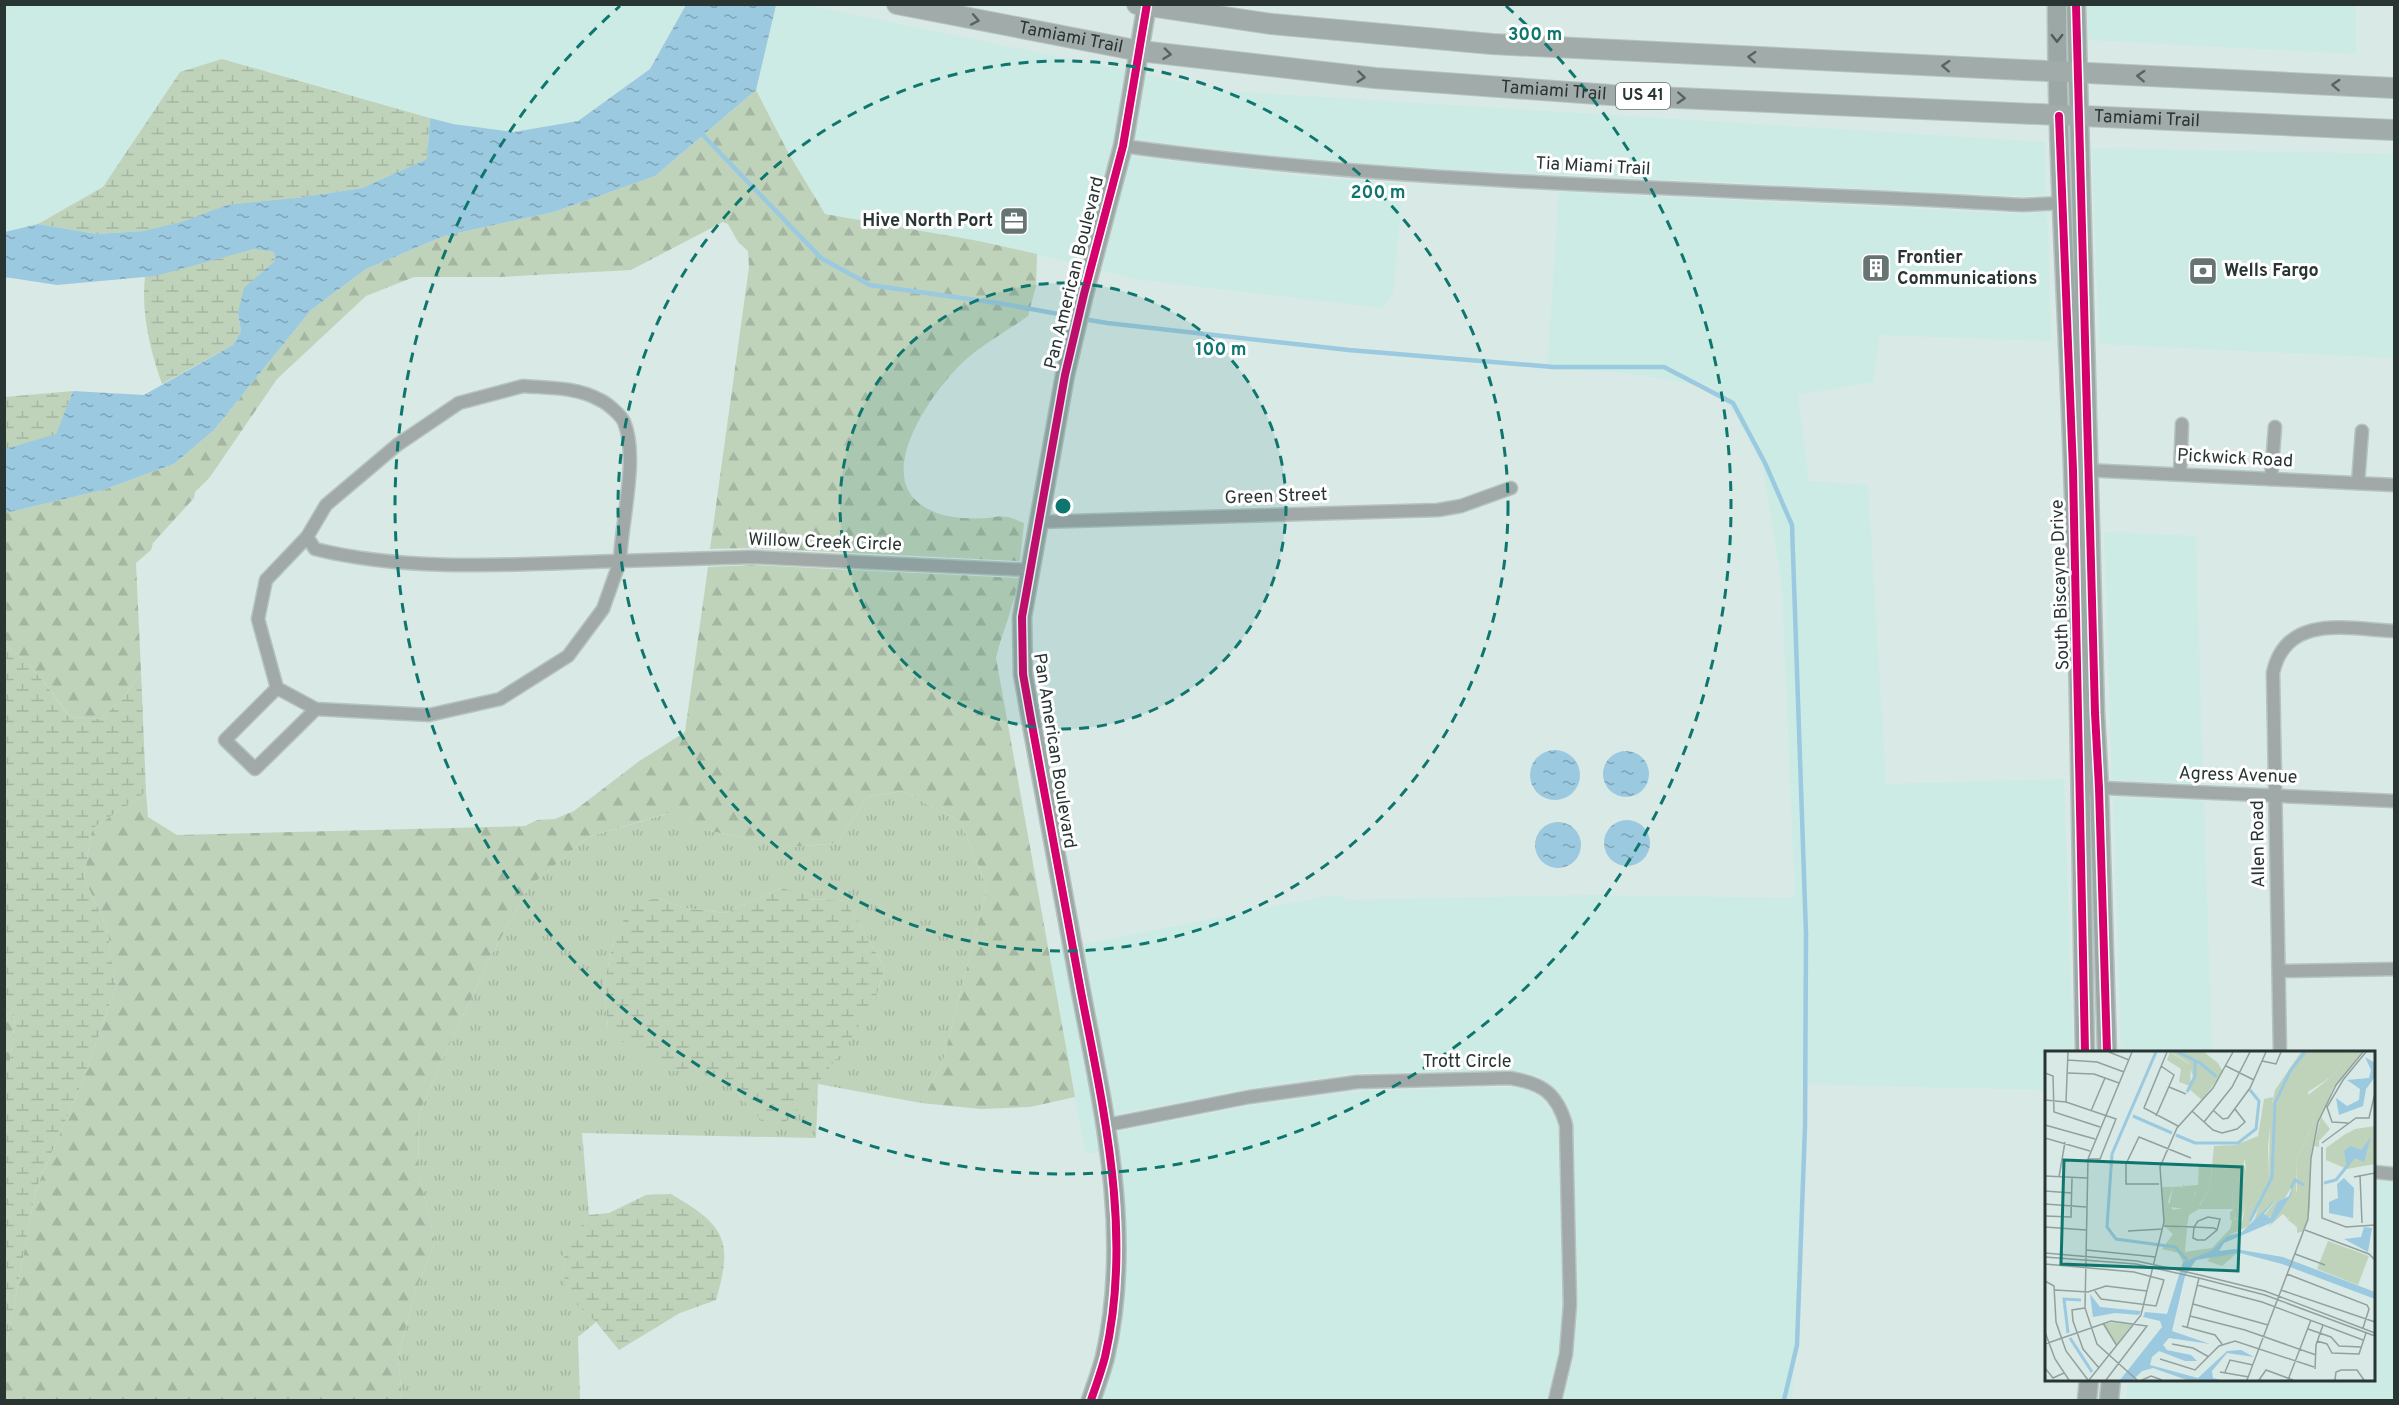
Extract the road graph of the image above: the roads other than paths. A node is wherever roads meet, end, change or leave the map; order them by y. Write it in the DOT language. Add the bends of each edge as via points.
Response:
graph roads {
  1 [pos="897,4"];
  2 [pos="2057,4"];
  3 [pos="2076,4"];
  4 [pos="1144,5"];
  5 [pos="1140,51"];
  6 [pos="2058,72"];
  7 [pos="2078,73"];
  8 [pos="2394,87"];
  9 [pos="2059,116"];
  10 [pos="2080,117"];
  11 [pos="2394,130"];
  12 [pos="1123,146"];
  13 [pos="2063,203"];
  14 [pos="2182,424"];
  15 [pos="2275,427"];
  16 [pos="2362,431"];
  17 [pos="2081,470"];
  18 [pos="2180,474"];
  19 [pos="2271,479"];
  20 [pos="2358,483"];
  21 [pos="2394,485"];
  22 [pos="1511,488"];
  23 [pos="1038,522"];
  24 [pos="307,537"];
  25 [pos="620,561"];
  26 [pos="1030,570"];
  27 [pos="2394,631"];
  28 [pos="277,688"];
  29 [pos="316,709"];
  30 [pos="2081,787"];
  31 [pos="2099,788"];
  32 [pos="2276,796"];
  33 [pos="2394,801"];
  34 [pos="2394,969"];
  35 [pos="2280,971"];
  36 [pos="2085,1051"];
  37 [pos="2107,1051"];
  38 [pos="2280,1051"];
  39 [pos="1107,1125"];
  40 [pos="2375,1173"];
  41 [pos="2394,1174"];
  42 [pos="2089,1381"];
  43 [pos="2110,1381"];
  44 [pos="1091,1401"];
  45 [pos="1555,1401"];
  46 [pos="2088,1401"];
  47 [pos="2109,1401"];
  1 -- 5 [label="main road, Tamiami Trail / US 41, one-way"];
  2 -- 6 [label="street, South Biscayne Drive, one-way"];
  3 -- 7 [label="street, South Biscayne Drive"];
  4 -- 5 [label="street, Pan American Boulevard"];
  6 -- 4 [label="main road, one-way" via="1491,44 1282,25"];
  5 -- 9 [label="main road, Tamiami Trail / US 41, one-way" via="1487,87"];
  5 -- 12 [label="street, Pan American Boulevard"];
  6 -- 7 [label="main road"];
  6 -- 9 [label="street, South Biscayne Drive"];
  8 -- 7 [label="main road, one-way"];
  7 -- 10 [label="street, South Biscayne Drive"];
  9 -- 10 [label="main road, Tamiami Trail / US 41"];
  9 -- 13 [label="street, South Biscayne Drive"];
  10 -- 11 [label="main road, Tamiami Trail / US 41"];
  10 -- 17 [label="street, South Biscayne Drive"];
  12 -- 13 [label="street, Tia Miami Trail" via="1416,177 2022,205"];
  12 -- 23 [label="street, Pan American Boulevard" via="1065,375"];
  13 -- 17 [label="street, South Biscayne Drive"];
  14 -- 18 [label="street"];
  15 -- 19 [label="street"];
  16 -- 20 [label="street"];
  17 -- 18 [label="street, Pickwick Road"];
  17 -- 30 [label="street, South Biscayne Drive"];
  17 -- 31 [label="street, South Biscayne Drive"];
  18 -- 19 [label="street, Pickwick Road"];
  19 -- 20 [label="street, Pickwick Road"];
  20 -- 21 [label="street, Pickwick Road"];
  22 -- 23 [label="street, Green Street" via="1438,510"];
  23 -- 26 [label="street, Pan American Boulevard"];
  24 -- 25 [label="street, Willow Creek Circle" via="315,549 350,558 443,565"];
  24 -- 25 [label="street" via="326,505 397,445 459,403 523,386 567,389 601,400 623,421 629,444 628,492"];
  24 -- 28 [label="street" via="267,580 258,619"];
  25 -- 26 [label="street, Willow Creek Circle" via="752,557"];
  25 -- 29 [label="street" via="603,609 568,656 500,699 429,715"];
  26 -- 39 [label="street, Pan American Boulevard" via="1022,616 1023,674"];
  27 -- 32 [label="street, Allen Road" via="2311,630 2291,640 2278,655 2273,673"];
  28 -- 29 [label="street"];
  28 -- 29 [label="street" via="225,740 255,769"];
  30 -- 31 [label="street, Agress Avenue"];
  30 -- 36 [label="street, South Biscayne Drive"];
  31 -- 32 [label="street, Agress Avenue"];
  31 -- 37 [label="street, South Biscayne Drive"];
  32 -- 33 [label="street, Agress Avenue"];
  32 -- 35 [label="street, Allen Road"];
  34 -- 35 [label="street"];
  35 -- 38 [label="street, Allen Road"];
  39 -- 44 [label="street, Pan American Boulevard" via="1117,1215 1116,1269 1105,1358"];
  39 -- 45 [label="street, Trott Circle" via="1249,1097 1357,1082 1510,1078 1543,1088 1560,1107 1566,1125 1570,1304 1566,1354"];
  40 -- 41 [label="street"];
  42 -- 46 [label="street"];
  43 -- 47 [label="street"];
}
